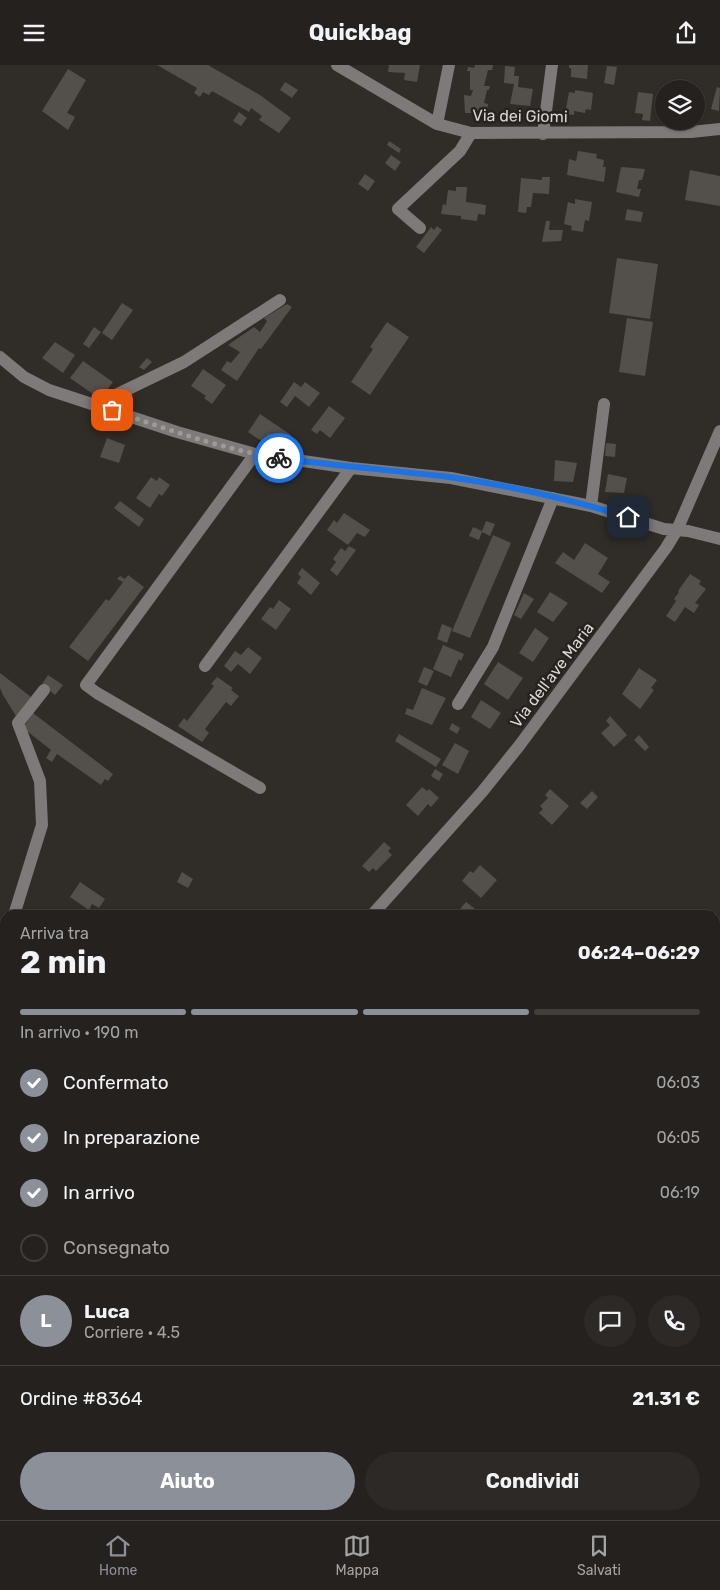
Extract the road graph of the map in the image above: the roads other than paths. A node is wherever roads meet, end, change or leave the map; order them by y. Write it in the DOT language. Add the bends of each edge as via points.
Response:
graph roads {
  1 [pos="337,65"];
  2 [pos="449,65"];
  3 [pos="552,65"];
  4 [pos="438,123"];
  5 [pos="720,129"];
  6 [pos="471,133"];
  7 [pos="543,134"];
  8 [pos="420,228"];
  9 [pos="280,300"];
  10 [pos="0,357"];
  11 [pos="604,404"];
  12 [pos="95,405"];
  13 [pos="720,431"];
  14 [pos="255,454"];
  15 [pos="351,468"];
  16 [pos="553,497"];
  17 [pos="591,506"];
  18 [pos="677,530"];
  19 [pos="720,539"];
  20 [pos="205,666"];
  21 [pos="44,690"];
  22 [pos="458,704"];
  23 [pos="260,788"];
  24 [pos="16,910"];
  25 [pos="376,910"];
  1 -- 4 [label="street, Via dei Giomi"];
  2 -- 4 [label="street"];
  3 -- 7 [label="street"];
  4 -- 6 [label="street, Via dei Giomi"];
  5 -- 7 [label="street, Via dei Giomi"];
  6 -- 7 [label="street, Via dei Giomi"];
  6 -- 8 [label="street" via="460,151 398,209"];
  9 -- 12 [label="street" via="184,362"];
  10 -- 12 [label="street" via="24,377 49,390"];
  11 -- 17 [label="street"];
  12 -- 14 [label="street"];
  13 -- 18 [label="street, Via dell'ave Maria"];
  14 -- 15 [label="street"];
  14 -- 23 [label="street" via="86,685"];
  15 -- 16 [label="street" via="451,478"];
  15 -- 20 [label="street"];
  16 -- 17 [label="street"];
  16 -- 22 [label="street" via="493,647"];
  17 -- 18 [label="street" via="664,529"];
  18 -- 19 [label="street"];
  18 -- 25 [label="street, Via dell'ave Maria" via="519,746"];
  21 -- 24 [label="street" via="18,723 40,781 42,825"];
}
